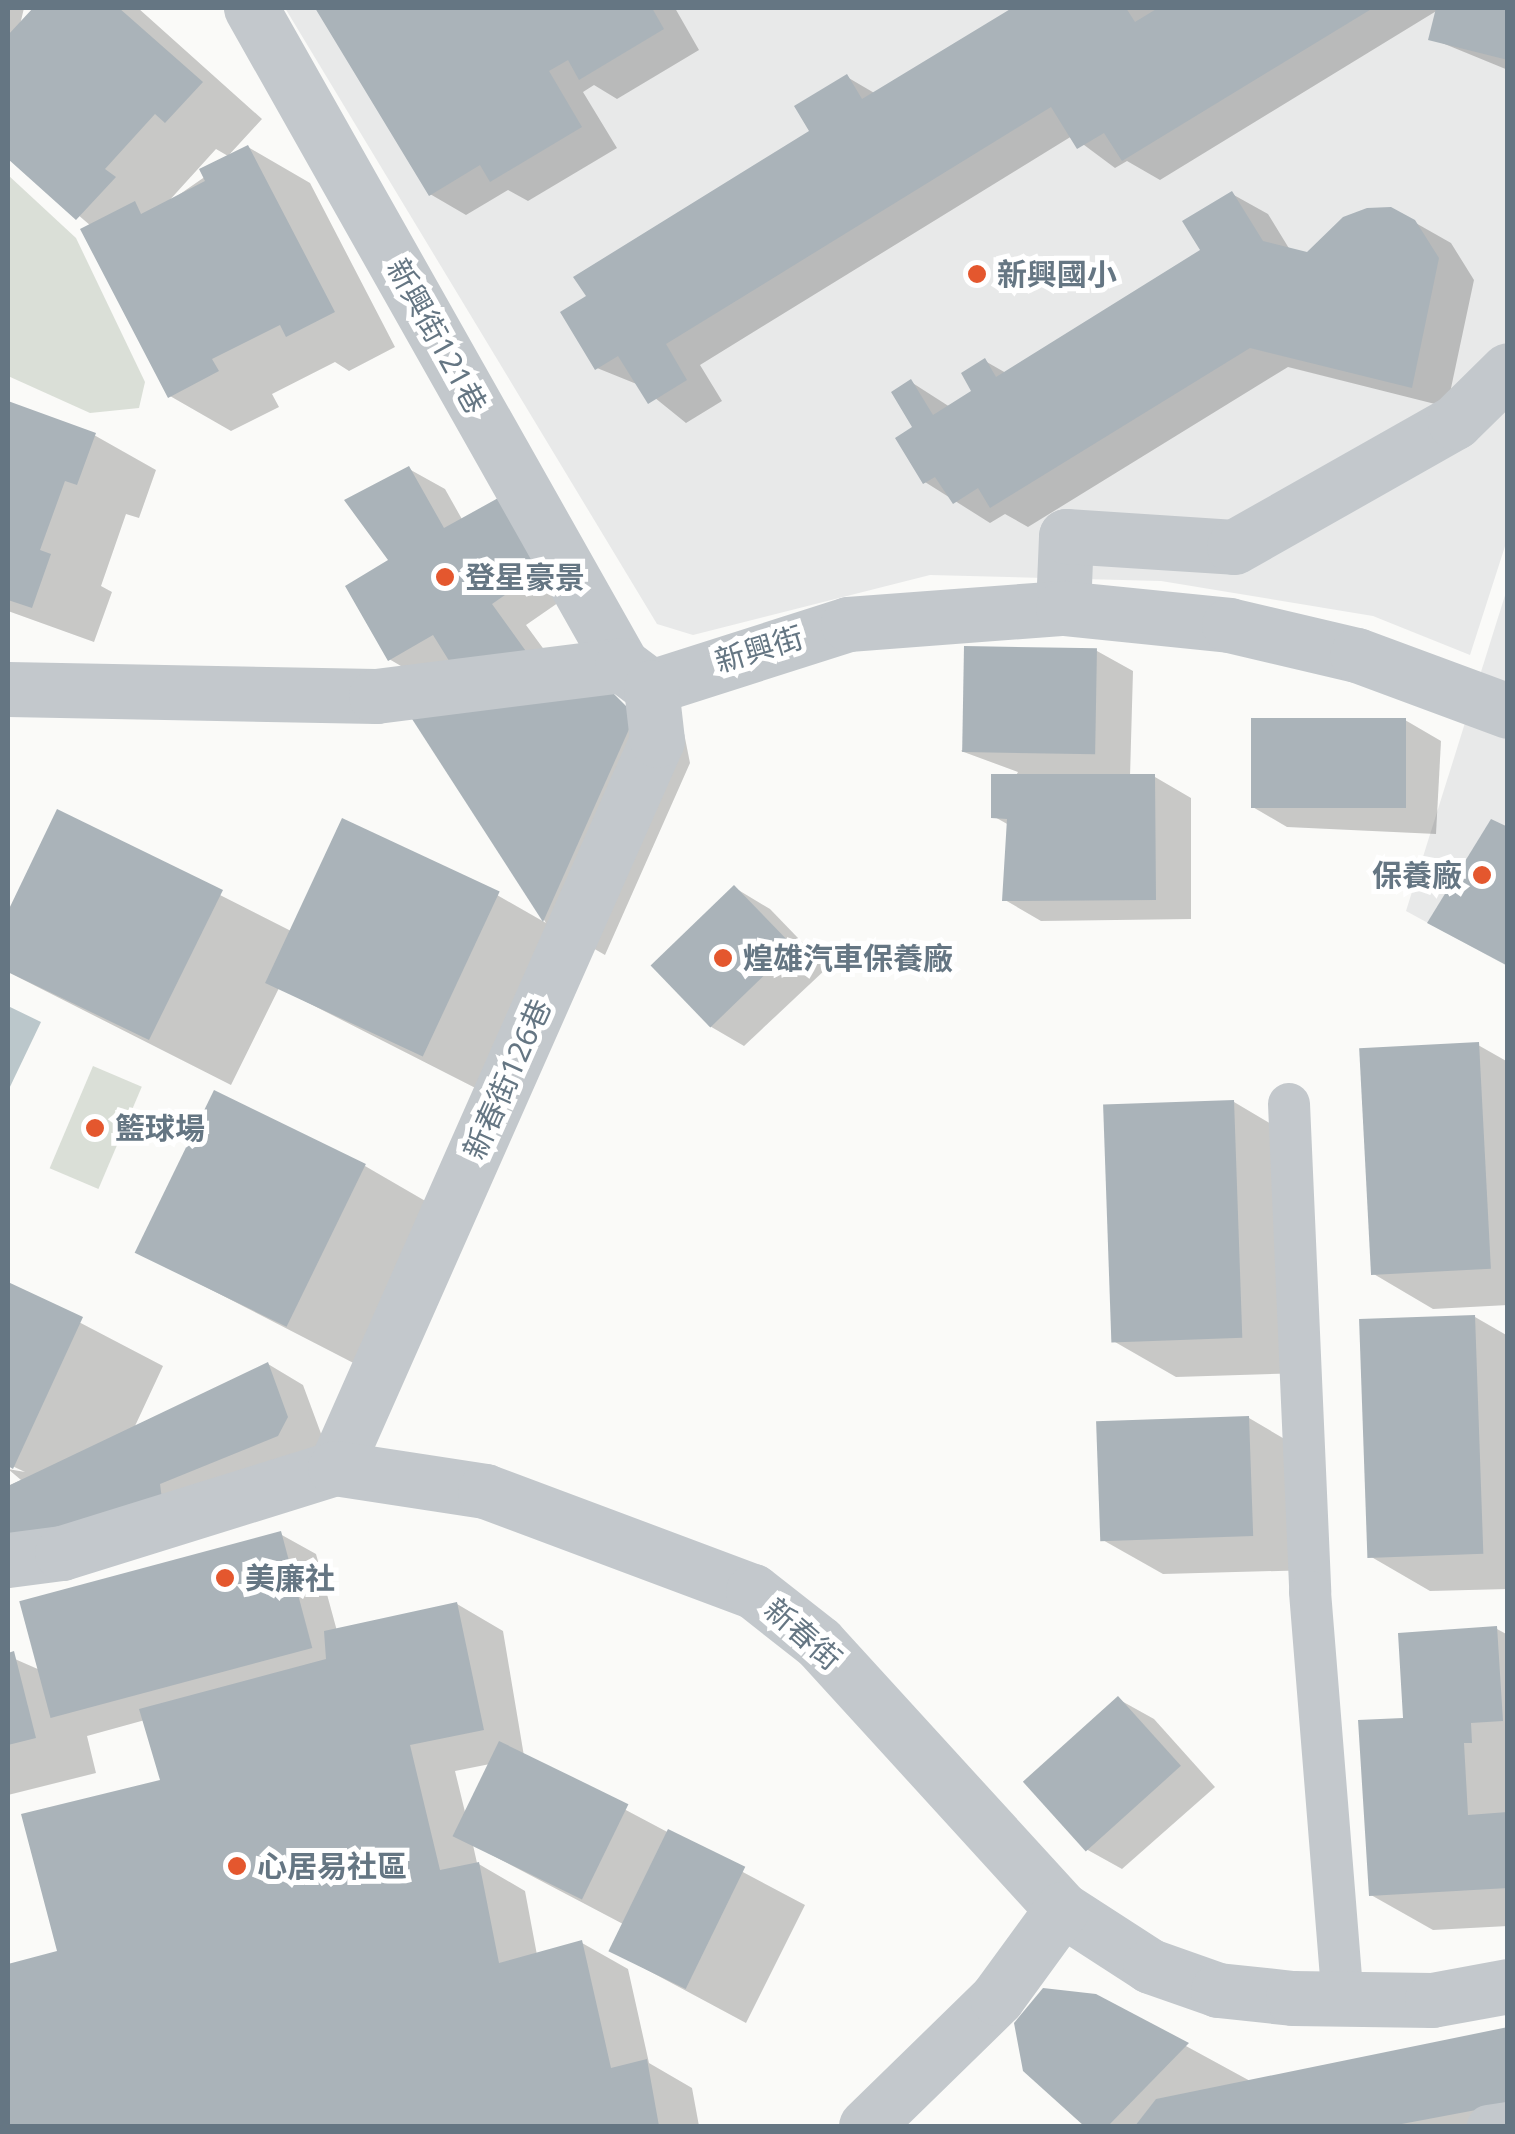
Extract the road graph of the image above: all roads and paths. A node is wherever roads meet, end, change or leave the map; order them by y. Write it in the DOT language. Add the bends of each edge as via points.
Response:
graph roads {
  1 [pos="252,8"];
  2 [pos="1508,370"];
  3 [pos="1063,608"];
  4 [pos="636,676"];
  5 [pos="8,689"];
  6 [pos="1508,711"];
  7 [pos="1288,1104"];
  8 [pos="335,1468"];
  9 [pos="8,1560"];
  10 [pos="1062,1909"];
  11 [pos="1508,1986"];
  12 [pos="1343,1998"];
  13 [pos="1508,2123"];
  14 [pos="866,2126"];
  15 [pos="1488,2126"];
  1 -- 4 [label="street, 新興街121巷"];
  2 -- 3 [label="street" via="1455,422 1234,547 1066,536"];
  3 -- 4 [label="street, 新興街" via="848,624"];
  3 -- 6 [label="street, 新興街" via="1230,624 1357,655"];
  4 -- 5 [label="street, 新興街" via="376,696"];
  4 -- 8 [label="street, 新春街126巷" via="657,740"];
  7 -- 12 [label="street" via="1310,1592"];
  8 -- 9 [label="street, 新春街" via="62,1553"];
  8 -- 10 [label="street, 新春街" via="484,1492 753,1591 819,1643"];
  10 -- 12 [label="street, 新春街" via="1150,1966 1218,1990"];
  10 -- 14 [label="street" via="997,1998"];
  11 -- 12 [label="street, 新春街" via="1432,2000"];
  13 -- 15 [label="street"];
}
